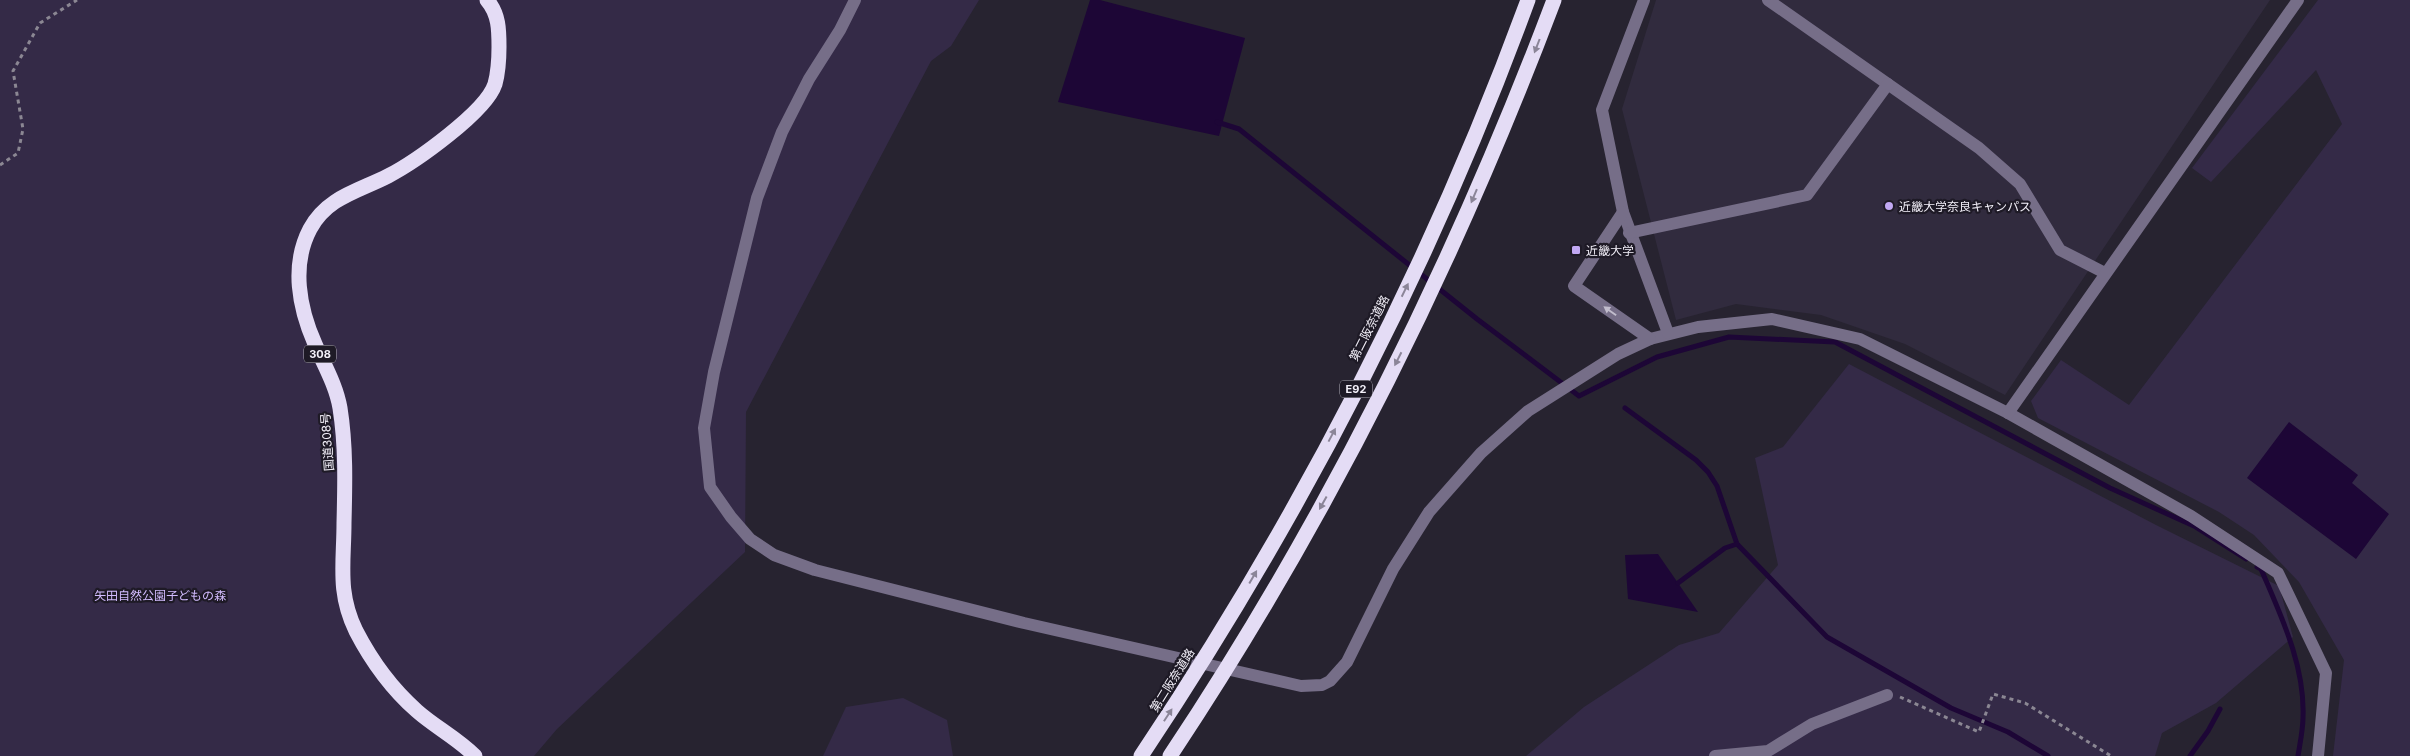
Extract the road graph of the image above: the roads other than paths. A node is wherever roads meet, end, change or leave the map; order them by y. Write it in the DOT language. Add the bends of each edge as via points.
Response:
graph roads {
  1 [pos="487,0"];
  2 [pos="855,0"];
  3 [pos="1528,0"];
  4 [pos="1554,0"];
  5 [pos="1644,0"];
  6 [pos="1768,0"];
  7 [pos="2298,0"];
  8 [pos="1888,84"];
  9 [pos="1622,212"];
  10 [pos="1629,233"];
  11 [pos="2105,274"];
  12 [pos="1668,333"];
  13 [pos="1650,339"];
  14 [pos="2008,413"];
  15 [pos="1886,695"];
  16 [pos="474,756"];
  17 [pos="1141,756"];
  18 [pos="1170,756"];
  19 [pos="1715,756"];
  20 [pos="2318,756"];
  1 -- 16 [label="highway, 国道308号 / 308" via="499,27 499,56 494,85 482,106 411,162 331,204 319,215 304,246 298,275 302,306 332,382 342,420 341,569 347,611 368,653 400,694"];
  2 -- 13 [label="street" via="782,132 757,198 714,372 704,428 710,487 750,539 782,558 815,570 1149,652 1301,686 1322,685 1347,662 1393,569 1429,512 1480,453 1528,411 1618,354"];
  17 -- 3 [label="highway, 第二阪奈道路 / E92, one-way" via="1236,606 1354,394 1451,191 1503,69"];
  4 -- 18 [label="highway, E92, one-way" via="1525,77 1426,304 1320,507"];
  5 -- 9 [label="street" via="1602,110"];
  6 -- 8 [label="street"];
  7 -- 11 [label="street"];
  8 -- 10 [label="street" via="1807,195"];
  8 -- 11 [label="street" via="1979,148 2020,184 2060,250"];
  9 -- 10 [label="street"];
  13 -- 9 [label="street, one-way" via="1574,286"];
  10 -- 12 [label="street"];
  11 -- 14 [label="street"];
  12 -- 13 [label="street"];
  12 -- 14 [label="street" via="1772,319 1860,339"];
  14 -- 20 [label="street" via="2191,516 2278,573 2326,673"];
  15 -- 19 [label="street" via="1812,724 1768,751"];
}
